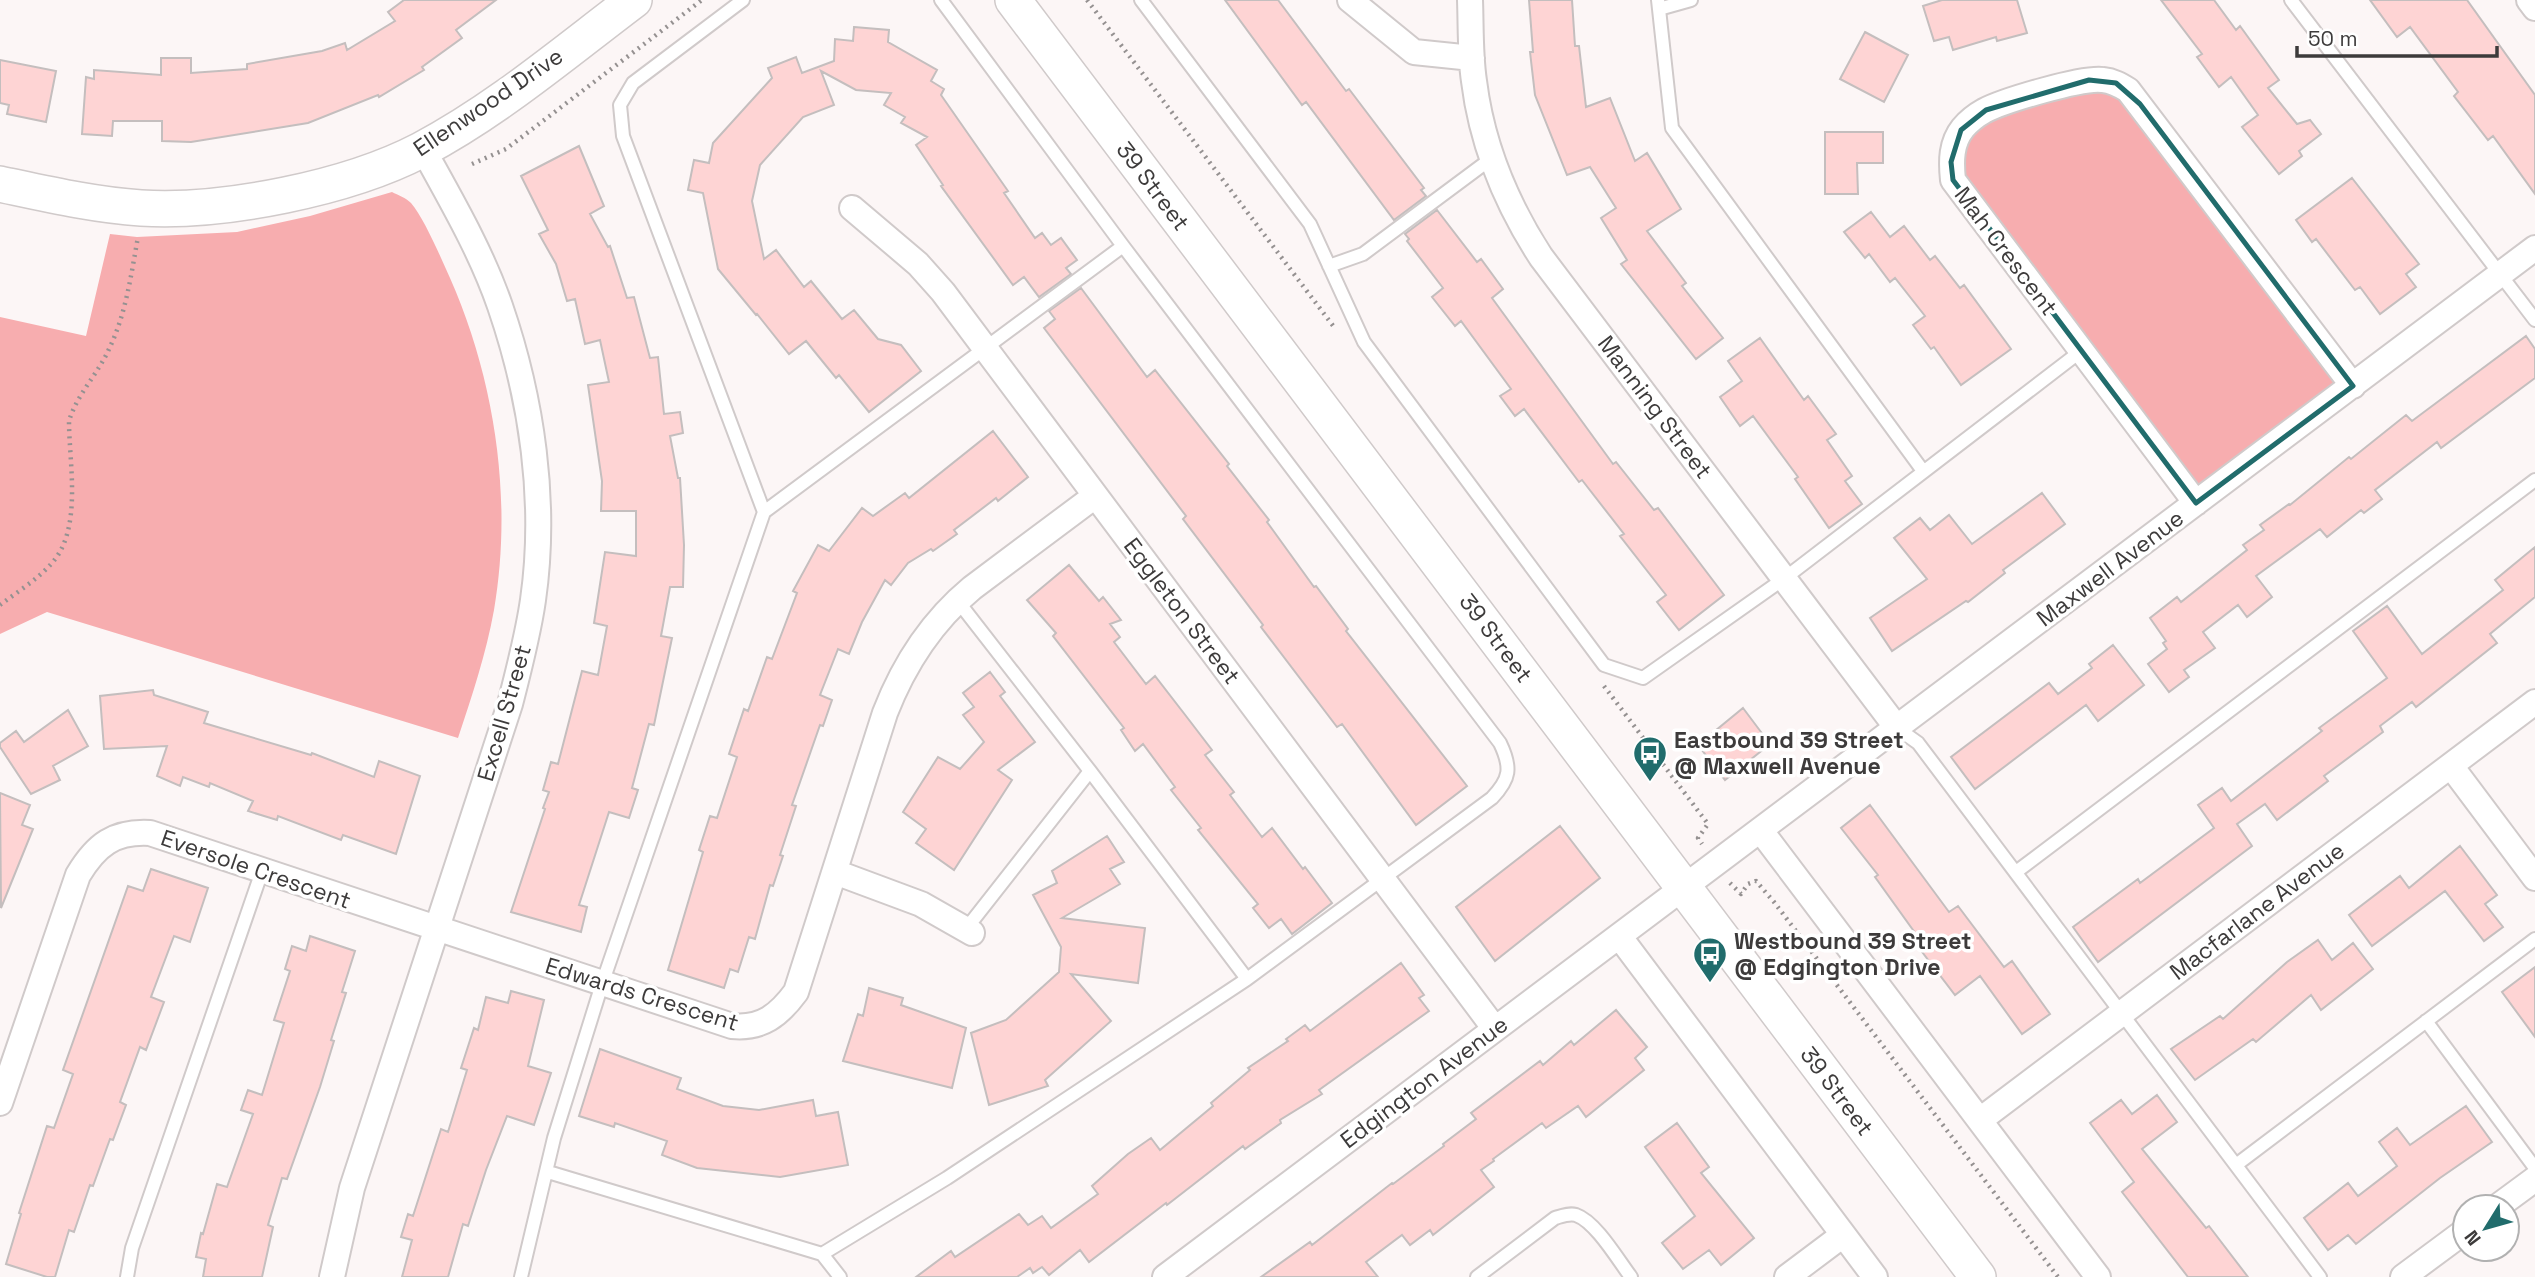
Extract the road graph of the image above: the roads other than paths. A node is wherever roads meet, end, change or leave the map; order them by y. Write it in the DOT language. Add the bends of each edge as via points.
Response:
graph roads {
  1 [pos="634,0"];
  2 [pos="743,0"];
  3 [pos="941,0"];
  4 [pos="1013,0"];
  5 [pos="1141,0"];
  6 [pos="1350,0"];
  7 [pos="1470,0"];
  8 [pos="1691,0"];
  9 [pos="2291,0"];
  10 [pos="2529,0"];
  11 [pos="1659,5"];
  12 [pos="2535,8"];
  13 [pos="1472,58"];
  14 [pos="423,149"];
  15 [pos="1492,158"];
  16 [pos="0,184"];
  17 [pos="852,208"];
  18 [pos="1123,246"];
  19 [pos="2535,248"];
  20 [pos="1329,266"];
  21 [pos="2500,274"];
  22 [pos="2535,320"];
  23 [pos="986,349"];
  24 [pos="2081,351"];
  25 [pos="2353,386"];
  26 [pos="1923,471"];
  27 [pos="2535,480"];
  28 [pos="1095,496"];
  29 [pos="2196,503"];
  30 [pos="764,512"];
  31 [pos="1785,578"];
  32 [pos="957,600"];
  33 [pos="2535,702"];
  34 [pos="1897,728"];
  35 [pos="2451,766"];
  36 [pos="1090,771"];
  37 [pos="1761,831"];
  38 [pos="262,871"];
  39 [pos="835,872"];
  40 [pos="2016,872"];
  41 [pos="1383,878"];
  42 [pos="2535,878"];
  43 [pos="1684,887"];
  44 [pos="437,929"];
  45 [pos="969,931"];
  46 [pos="1619,936"];
  47 [pos="2535,939"];
  48 [pos="1247,979"];
  49 [pos="602,984"];
  50 [pos="2121,1012"];
  51 [pos="2426,1021"];
  52 [pos="1495,1029"];
  53 [pos="0,1103"];
  54 [pos="1980,1120"];
  55 [pos="2236,1165"];
  56 [pos="2535,1168"];
  57 [pos="548,1172"];
  58 [pos="2535,1179"];
  59 [pos="2516,1193"];
  60 [pos="1843,1235"];
  61 [pos="2451,1241"];
  62 [pos="822,1254"];
  63 [pos="127,1277"];
  64 [pos="332,1277"];
  65 [pos="521,1277"];
  66 [pos="839,1277"];
  67 [pos="1165,1277"];
  68 [pos="1477,1277"];
  69 [pos="1631,1277"];
  70 [pos="1787,1277"];
  71 [pos="1875,1277"];
  72 [pos="1978,1277"];
  73 [pos="2098,1277"];
  74 [pos="2320,1277"];
  75 [pos="2403,1277"];
  1 -- 14 [label="street, Ellenwood Drive" via="503,98"];
  2 -- 30 [label="lane" via="633,83 620,105 623,136"];
  3 -- 18 [label="lane"];
  4 -- 43 [label="street, 39 Street"];
  5 -- 20 [label="lane" via="1310,225"];
  6 -- 13 [label="street" via="1414,52"];
  7 -- 13 [label="street, Manning Street"];
  8 -- 11 [label="lane"];
  9 -- 21 [label="lane"];
  10 -- 12 [label="street"];
  11 -- 26 [label="lane" via="1672,128"];
  13 -- 15 [label="street, Manning Street" via="1476,99"];
  14 -- 16 [label="street, Ellenwood Drive" via="370,172 246,201 144,208"];
  14 -- 44 [label="street, Excell Street" via="500,306 530,425 538,495 536,565 525,645"];
  15 -- 20 [label="lane" via="1363,254"];
  15 -- 31 [label="street, Manning Street" via="1512,209 1541,257"];
  17 -- 23 [label="street, Eggleton Street" via="931,277"];
  18 -- 23 [label="lane"];
  18 -- 41 [label="lane" via="1506,756 1506,784 1492,799"];
  19 -- 21 [label="street, Maxwell Avenue"];
  20 -- 31 [label="lane" via="1364,342 1604,665 1643,678"];
  21 -- 22 [label="lane"];
  21 -- 25 [label="street, Maxwell Avenue"];
  23 -- 28 [label="street, Eggleton Street"];
  23 -- 30 [label="lane"];
  24 -- 25 [label="street, Mah Crescent" via="1961,193 1953,180 1951,162 1961,130 1986,110 2075,82 2103,80 2128,90 2140,104"];
  24 -- 26 [label="lane"];
  24 -- 29 [label="street, Mah Crescent"];
  25 -- 29 [label="street, Maxwell Avenue"];
  26 -- 31 [label="lane"];
  27 -- 40 [label="lane"];
  28 -- 32 [label="street, Edwards Crescent"];
  28 -- 41 [label="street, Eggleton Street"];
  29 -- 34 [label="street, Maxwell Avenue"];
  30 -- 49 [label="lane"];
  31 -- 34 [label="street, Manning Street"];
  32 -- 36 [label="lane"];
  32 -- 39 [label="street, Edwards Crescent" via="919,643 894,690"];
  33 -- 35 [label="street, Macfarlane Avenue"];
  34 -- 37 [label="street, Maxwell Avenue"];
  34 -- 40 [label="lane" via="1918,743"];
  35 -- 42 [label="street"];
  35 -- 50 [label="street, Macfarlane Avenue"];
  36 -- 45 [label="lane"];
  36 -- 48 [label="lane"];
  37 -- 43 [label="street, Maxwell Avenue"];
  37 -- 54 [label="street"];
  38 -- 44 [label="street, Eversole Crescent"];
  38 -- 53 [label="street, Eversole Crescent" via="150,833 121,835 95,851 78,875"];
  38 -- 63 [label="lane" via="132,1248"];
  39 -- 45 [label="street" via="898,893"];
  39 -- 49 [label="street, Edwards Crescent" via="796,992 785,1007 761,1024 732,1026"];
  40 -- 50 [label="lane"];
  41 -- 48 [label="lane"];
  41 -- 52 [label="street, Eggleton Street"];
  43 -- 46 [label="street, Edgington Avenue"];
  43 -- 72 [label="street, 39 Street"];
  44 -- 49 [label="street, Edwards Crescent"];
  44 -- 64 [label="street, Excell Street" via="352,1188"];
  46 -- 52 [label="street, Edgington Avenue"];
  46 -- 60 [label="street"];
  47 -- 51 [label="lane"];
  48 -- 62 [label="lane" via="947,1178"];
  49 -- 57 [label="lane" via="554,1138"];
  50 -- 54 [label="street, Macfarlane Avenue"];
  50 -- 55 [label="lane"];
  51 -- 55 [label="lane"];
  51 -- 56 [label="lane"];
  52 -- 67 [label="street, Edgington Avenue"];
  54 -- 73 [label="street"];
  55 -- 74 [label="lane"];
  57 -- 62 [label="lane"];
  57 -- 65 [label="lane"];
  58 -- 59 [label="street"];
  60 -- 70 [label="street"];
  60 -- 71 [label="street"];
  61 -- 75 [label="street"];
  62 -- 66 [label="lane"];
  68 -- 69 [label="lane" via="1555,1218 1569,1214 1590,1224"];
}
